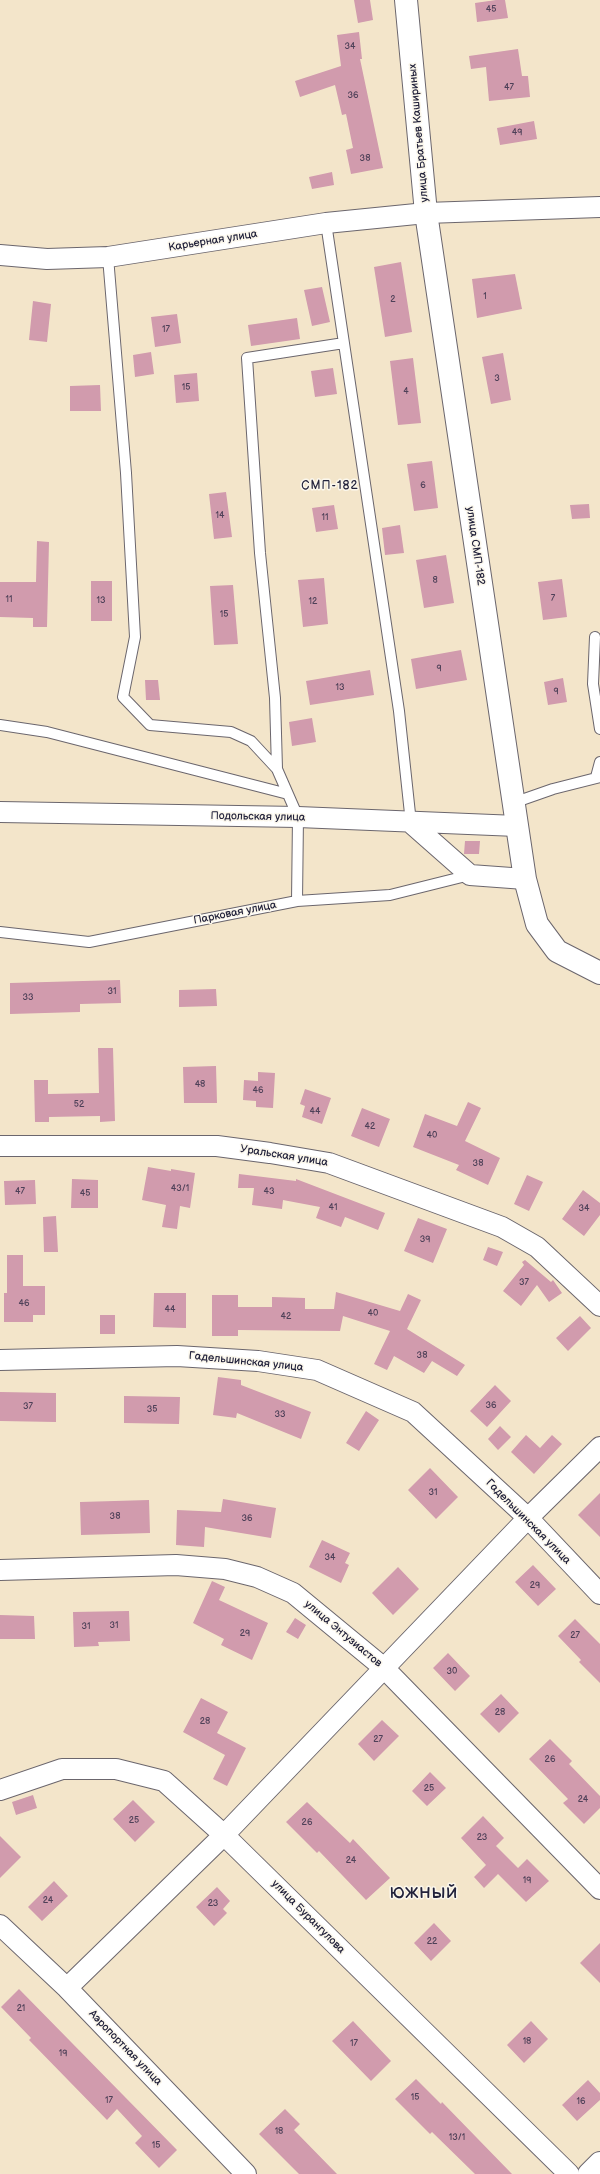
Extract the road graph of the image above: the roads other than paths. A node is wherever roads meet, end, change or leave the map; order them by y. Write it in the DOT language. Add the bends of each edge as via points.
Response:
graph roads {
  1 [pos="406,0"];
  2 [pos="600,207"];
  3 [pos="426,213"];
  4 [pos="326,223"];
  5 [pos="0,255"];
  6 [pos="108,257"];
  7 [pos="344,342"];
  8 [pos="595,637"];
  9 [pos="0,725"];
  10 [pos="600,729"];
  11 [pos="600,762"];
  12 [pos="278,769"];
  13 [pos="598,777"];
  14 [pos="288,794"];
  15 [pos="513,803"];
  16 [pos="0,812"];
  17 [pos="298,817"];
  18 [pos="410,823"];
  19 [pos="517,826"];
  20 [pos="470,875"];
  21 [pos="525,880"];
  22 [pos="297,901"];
  23 [pos="0,932"];
  24 [pos="600,973"];
  25 [pos="0,1146"];
  26 [pos="600,1306"];
  27 [pos="0,1360"];
  28 [pos="600,1447"];
  29 [pos="528,1518"];
  30 [pos="0,1570"];
  31 [pos="600,1594"];
  32 [pos="384,1668"];
  33 [pos="0,1790"];
  34 [pos="224,1835"];
  35 [pos="600,1889"];
  36 [pos="0,1925"];
  37 [pos="67,1988"];
  38 [pos="600,2163"];
  39 [pos="246,2174"];
  40 [pos="569,2174"];
  41 [pos="589,2174"];
  1 -- 3 [label="street, улица Братьев Кашириных"];
  2 -- 3 [label="street, улица Братьев Кашириных"];
  3 -- 4 [label="street, Карьерная улица"];
  3 -- 15 [label="street, улица СМП-182"];
  4 -- 6 [label="street, Карьерная улица"];
  4 -- 7 [label="lane"];
  5 -- 6 [label="street, Карьерная улица" via="47,259"];
  6 -- 12 [label="lane" via="126,473 135,637 123,696 150,725 231,732 251,741"];
  7 -- 12 [label="lane" via="247,358 260,553 275,698"];
  7 -- 18 [label="lane" via="399,711"];
  8 -- 10 [label="lane" via="593,684"];
  9 -- 14 [label="lane" via="47,732"];
  11 -- 13 [label="lane"];
  12 -- 14 [label="lane"];
  13 -- 15 [label="lane"];
  14 -- 17 [label="lane"];
  15 -- 19 [label="street, улица СМП-182"];
  16 -- 17 [label="street, Подольская улица"];
  17 -- 18 [label="street, Подольская улица"];
  17 -- 22 [label="lane"];
  18 -- 19 [label="street, Подольская улица"];
  18 -- 20 [label="street"];
  19 -- 21 [label="street, улица СМП-182"];
  20 -- 21 [label="street"];
  20 -- 22 [label="lane, Парковая улица" via="390,896"];
  21 -- 24 [label="street" via="537,924 557,952"];
  22 -- 23 [label="lane, Парковая улица" via="90,942"];
  25 -- 26 [label="street, Уральская улица" via="217,1146 329,1163 502,1227 537,1248"];
  27 -- 29 [label="street, Гадельшинская улица" via="177,1356 258,1361 317,1370 413,1412"];
  28 -- 29 [label="street"];
  29 -- 31 [label="street, Гадельшинская улица"];
  29 -- 32 [label="street"];
  30 -- 32 [label="street, улица Энтузиастов" via="176,1565 225,1569 257,1577 293,1593"];
  32 -- 34 [label="street"];
  32 -- 35 [label="street, улица Энтузиастов"];
  33 -- 34 [label="street, улица Бурангулова" via="62,1769 116,1769 164,1781"];
  34 -- 37 [label="street"];
  34 -- 40 [label="street, улица Бурангулова"];
  36 -- 37 [label="street, Аэропортная улица"];
  37 -- 39 [label="street, Аэропортная улица"];
  38 -- 41 [label="street"];
}
